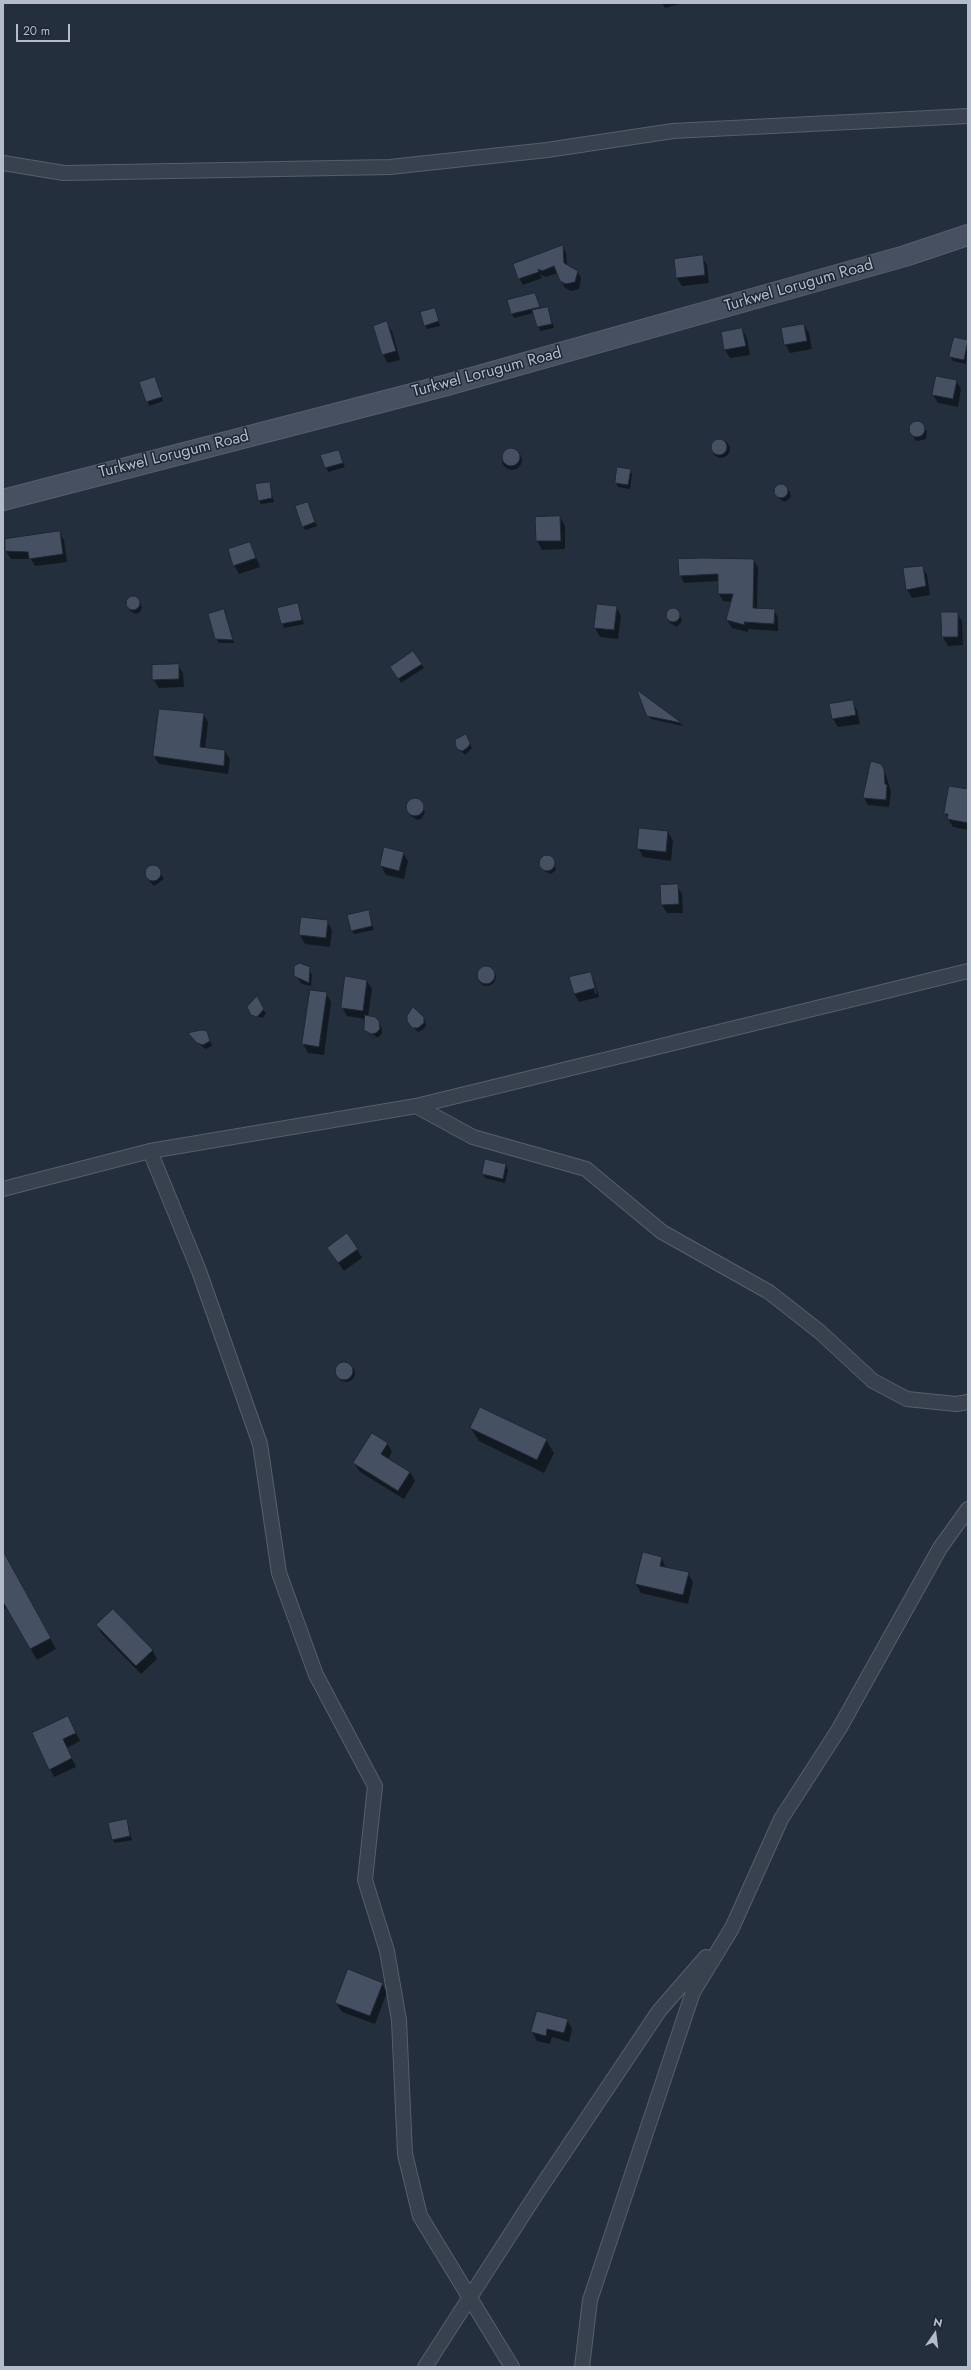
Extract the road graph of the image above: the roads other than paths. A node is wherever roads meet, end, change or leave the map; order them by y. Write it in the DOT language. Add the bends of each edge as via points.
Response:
graph roads {
  1 [pos="968,116"];
  2 [pos="3,163"];
  3 [pos="968,235"];
  4 [pos="3,500"];
  5 [pos="968,971"];
  6 [pos="416,1106"];
  7 [pos="150,1150"];
  8 [pos="3,1189"];
  9 [pos="968,1402"];
  10 [pos="968,1509"];
  11 [pos="732,1928"];
  12 [pos="470,2297"];
  13 [pos="424,2367"];
  14 [pos="512,2367"];
  15 [pos="582,2367"];
  1 -- 2 [label="street" via="673,131 547,150 390,167 64,173"];
  3 -- 4 [label="main road, Turkwel Lorugum Road" via="906,256 447,385"];
  5 -- 6 [label="street"];
  6 -- 7 [label="street"];
  6 -- 9 [label="street" via="473,1137 586,1169 662,1232 769,1292 820,1332 873,1381 907,1399 956,1404"];
  7 -- 8 [label="street"];
  7 -- 12 [label="street" via="199,1271 260,1444 279,1573 316,1675 375,1786 365,1880 387,1951 399,2020 405,2154 420,2216"];
  10 -- 11 [label="street" via="940,1548 839,1729 781,1819"];
  11 -- 12 [label="street" via="659,2011"];
  11 -- 15 [label="street" via="692,1992 590,2300"];
  12 -- 13 [label="street"];
  12 -- 14 [label="street"];
}
